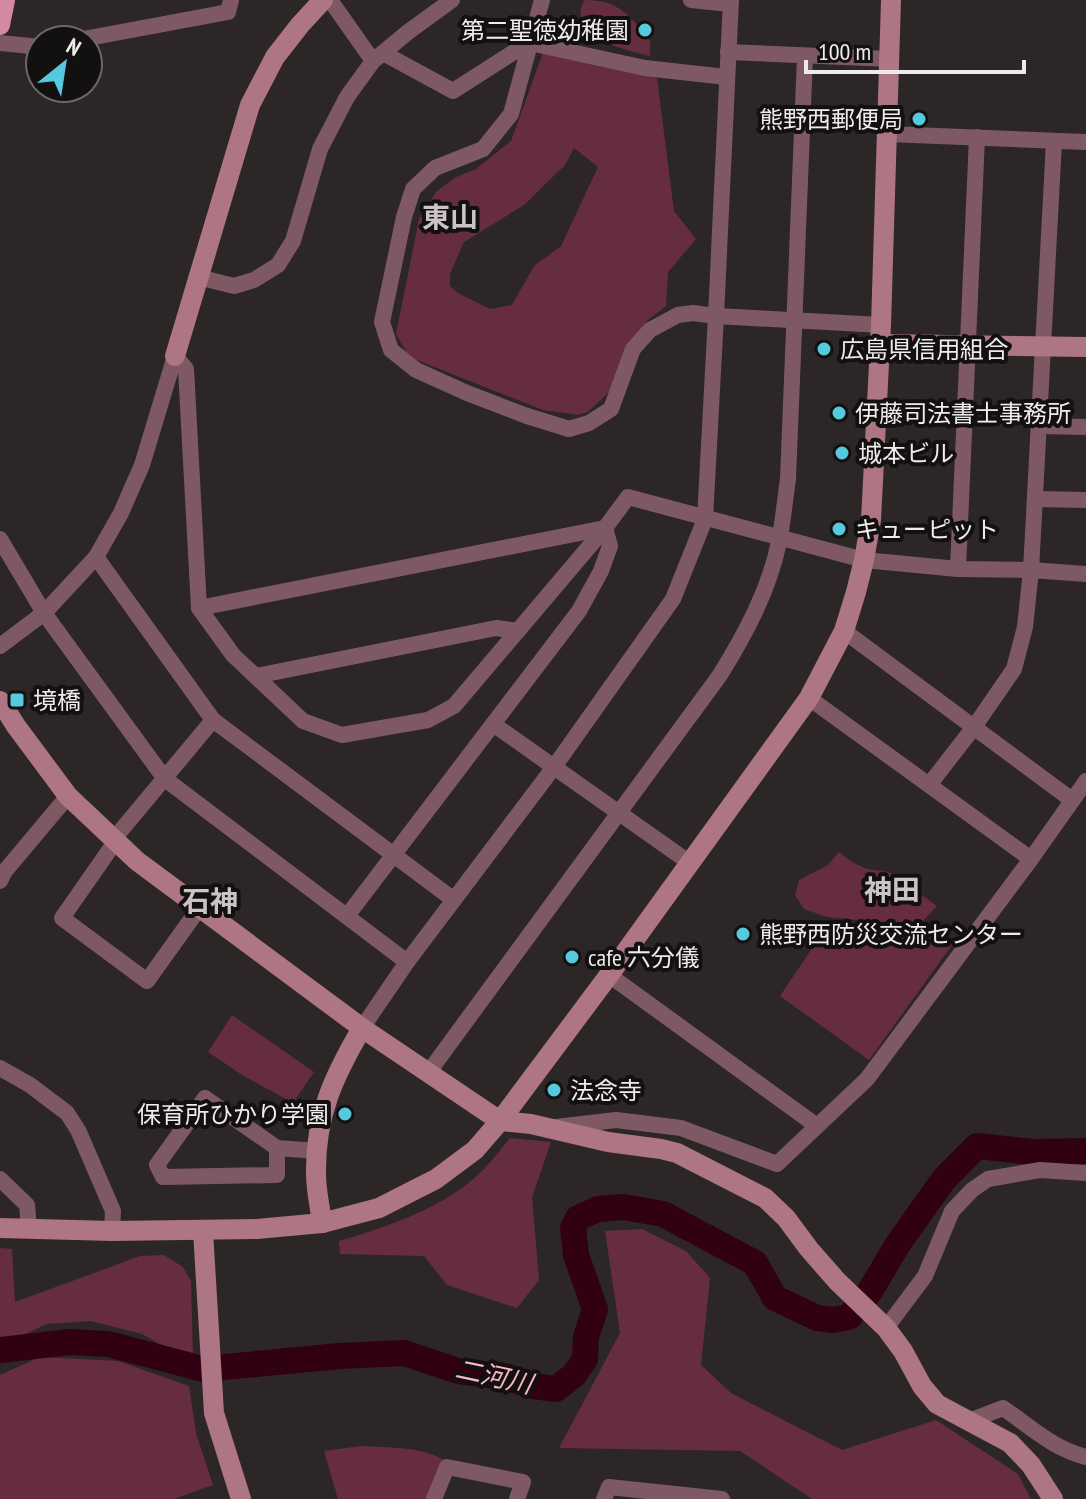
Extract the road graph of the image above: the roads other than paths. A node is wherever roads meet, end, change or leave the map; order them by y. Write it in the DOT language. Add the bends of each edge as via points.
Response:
graph roads {
  1 [pos="5,0"];
  2 [pos="231,0"];
  3 [pos="323,0"];
  4 [pos="330,0"];
  5 [pos="452,0"];
  6 [pos="542,0"];
  7 [pos="691,0"];
  8 [pos="891,0"];
  9 [pos="730,2"];
  10 [pos="0,25"];
  11 [pos="104,35"];
  12 [pos="0,43"];
  13 [pos="529,44"];
  14 [pos="24,45"];
  15 [pos="728,52"];
  16 [pos="805,56"];
  17 [pos="378,57"];
  18 [pos="890,59"];
  19 [pos="726,77"];
  20 [pos="888,134"];
  21 [pos="977,137"];
  22 [pos="1054,142"];
  23 [pos="1086,142"];
  24 [pos="198,277"];
  25 [pos="716,316"];
  26 [pos="794,320"];
  27 [pos="880,335"];
  28 [pos="968,346"];
  29 [pos="1043,347"];
  30 [pos="1086,347"];
  31 [pos="175,356"];
  32 [pos="1039,426"];
  33 [pos="1086,427"];
  34 [pos="1035,499"];
  35 [pos="1086,500"];
  36 [pos="705,519"];
  37 [pos="605,528"];
  38 [pos="0,539"];
  39 [pos="780,539"];
  40 [pos="96,557"];
  41 [pos="864,560"];
  42 [pos="958,569"];
  43 [pos="1031,570"];
  44 [pos="1086,574"];
  45 [pos="199,608"];
  46 [pos="44,613"];
  47 [pos="518,631"];
  48 [pos="844,631"];
  49 [pos="0,646"];
  50 [pos="256,676"];
  51 [pos="809,698"];
  52 [pos="0,701"];
  53 [pos="213,720"];
  54 [pos="493,724"];
  55 [pos="974,727"];
  56 [pos="554,767"];
  57 [pos="165,779"];
  58 [pos="1086,781"];
  59 [pos="929,785"];
  60 [pos="68,796"];
  61 [pos="1072,800"];
  62 [pos="619,813"];
  63 [pos="114,841"];
  64 [pos="394,855"];
  65 [pos="1031,859"];
  66 [pos="690,863"];
  67 [pos="0,881"];
  68 [pos="454,900"];
  69 [pos="200,907"];
  70 [pos="347,916"];
  71 [pos="407,962"];
  72 [pos="609,975"];
  73 [pos="362,1028"];
  74 [pos="0,1068"];
  75 [pos="428,1073"];
  76 [pos="500,1121"];
  77 [pos="817,1126"];
  78 [pos="551,1128"];
  79 [pos="277,1148"];
  80 [pos="318,1151"];
  81 [pos="1086,1173"];
  82 [pos="0,1179"];
  83 [pos="322,1223"];
  84 [pos="0,1228"];
  85 [pos="29,1228"];
  86 [pos="112,1231"];
  87 [pos="203,1231"];
  88 [pos="880,1322"];
  89 [pos="969,1421"];
  90 [pos="1086,1457"];
  91 [pos="690,1497"];
  92 [pos="241,1499"];
  93 [pos="434,1499"];
  94 [pos="517,1499"];
  95 [pos="604,1499"];
  96 [pos="722,1499"];
  97 [pos="1053,1499"];
  1 -- 10 [label="main road"];
  2 -- 11 [label="street" via="228,12"];
  3 -- 24 [label="street" via="275,57 250,105"];
  4 -- 17 [label="street"];
  5 -- 17 [label="street"];
  6 -- 13 [label="street"];
  7 -- 9 [label="street"];
  8 -- 18 [label="street"];
  9 -- 15 [label="street"];
  12 -- 14 [label="street"];
  13 -- 17 [label="street" via="453,91"];
  13 -- 19 [label="street" via="645,68"];
  13 -- 25 [label="street" via="511,114 483,149 435,168 413,189 382,322 391,350 416,370 569,429 611,409 633,349 650,330 678,315"];
  15 -- 16 [label="street"];
  15 -- 19 [label="street"];
  16 -- 18 [label="street"];
  16 -- 26 [label="street"];
  17 -- 24 [label="street" via="347,97 320,149 293,241 278,265 234,286"];
  18 -- 20 [label="street"];
  19 -- 25 [label="street"];
  20 -- 21 [label="street"];
  20 -- 27 [label="street"];
  21 -- 22 [label="street"];
  21 -- 28 [label="street"];
  22 -- 23 [label="street"];
  22 -- 29 [label="street"];
  24 -- 31 [label="street"];
  25 -- 26 [label="street"];
  25 -- 36 [label="street"];
  26 -- 27 [label="street"];
  26 -- 39 [label="street" via="788,479"];
  27 -- 28 [label="street"];
  27 -- 41 [label="street" via="871,520"];
  28 -- 29 [label="street"];
  28 -- 42 [label="street"];
  29 -- 30 [label="street"];
  29 -- 32 [label="street"];
  31 -- 40 [label="street" via="142,465"];
  31 -- 45 [label="street" via="186,369"];
  32 -- 33 [label="street"];
  32 -- 34 [label="street"];
  34 -- 35 [label="street"];
  34 -- 43 [label="street"];
  36 -- 37 [label="street" via="628,497"];
  36 -- 39 [label="street"];
  36 -- 56 [label="street" via="673,599"];
  37 -- 45 [label="street"];
  37 -- 47 [label="street"];
  37 -- 54 [label="street" via="610,546 579,611"];
  38 -- 46 [label="street"];
  39 -- 41 [label="street"];
  39 -- 62 [label="street" via="760,604 739,645"];
  40 -- 46 [label="street"];
  40 -- 53 [label="street"];
  41 -- 42 [label="street"];
  41 -- 48 [label="street"];
  42 -- 43 [label="street"];
  43 -- 44 [label="street"];
  43 -- 55 [label="street" via="1014,669"];
  45 -- 50 [label="street" via="233,655"];
  46 -- 49 [label="street"];
  46 -- 57 [label="street"];
  47 -- 50 [label="street" via="496,628"];
  47 -- 50 [label="street" via="454,706 428,720 342,735 303,721"];
  48 -- 51 [label="street"];
  48 -- 55 [label="street"];
  51 -- 59 [label="street"];
  51 -- 66 [label="street"];
  52 -- 60 [label="street"];
  53 -- 57 [label="street"];
  53 -- 64 [label="street"];
  54 -- 56 [label="street"];
  54 -- 64 [label="street"];
  55 -- 59 [label="street"];
  55 -- 61 [label="street"];
  56 -- 62 [label="street"];
  56 -- 68 [label="street"];
  57 -- 63 [label="street"];
  57 -- 70 [label="street"];
  58 -- 61 [label="street"];
  59 -- 65 [label="street"];
  60 -- 63 [label="street"];
  60 -- 67 [label="street"];
  61 -- 65 [label="street"];
  62 -- 66 [label="street"];
  62 -- 75 [label="street"];
  63 -- 69 [label="street"];
  63 -- 69 [label="street" via="62,918 147,981"];
  64 -- 68 [label="street"];
  64 -- 70 [label="street"];
  65 -- 77 [label="street" via="867,1079"];
  66 -- 72 [label="street"];
  68 -- 71 [label="street"];
  69 -- 73 [label="street"];
  70 -- 71 [label="street"];
  71 -- 73 [label="street"];
  72 -- 76 [label="street"];
  72 -- 77 [label="street"];
  73 -- 75 [label="street"];
  73 -- 80 [label="street" via="327,1095"];
  74 -- 86 [label="street" via="67,1113 113,1211"];
  75 -- 76 [label="street"];
  76 -- 78 [label="street"];
  76 -- 83 [label="street" via="475,1150 436,1179 379,1208"];
  77 -- 78 [label="street" via="777,1164 681,1128 616,1120"];
  78 -- 88 [label="street" via="677,1153 765,1198"];
  79 -- 79 [label="street" via="277,1175 163,1177 157,1165 205,1098"];
  79 -- 80 [label="street"];
  80 -- 83 [label="street"];
  81 -- 88 [label="street" via="1040,1170 988,1179 972,1190 952,1211 925,1276"];
  82 -- 85 [label="street" via="27,1205"];
  83 -- 87 [label="street"];
  84 -- 85 [label="street"];
  85 -- 86 [label="street"];
  86 -- 87 [label="street"];
  87 -- 92 [label="street" via="214,1413"];
  88 -- 89 [label="street" via="937,1404"];
  89 -- 90 [label="street" via="1003,1408 1034,1433"];
  89 -- 97 [label="street" via="1010,1443"];
  91 -- 95 [label="street" via="609,1487"];
  91 -- 96 [label="street"];
  93 -- 94 [label="street" via="447,1467 523,1482"];
}
